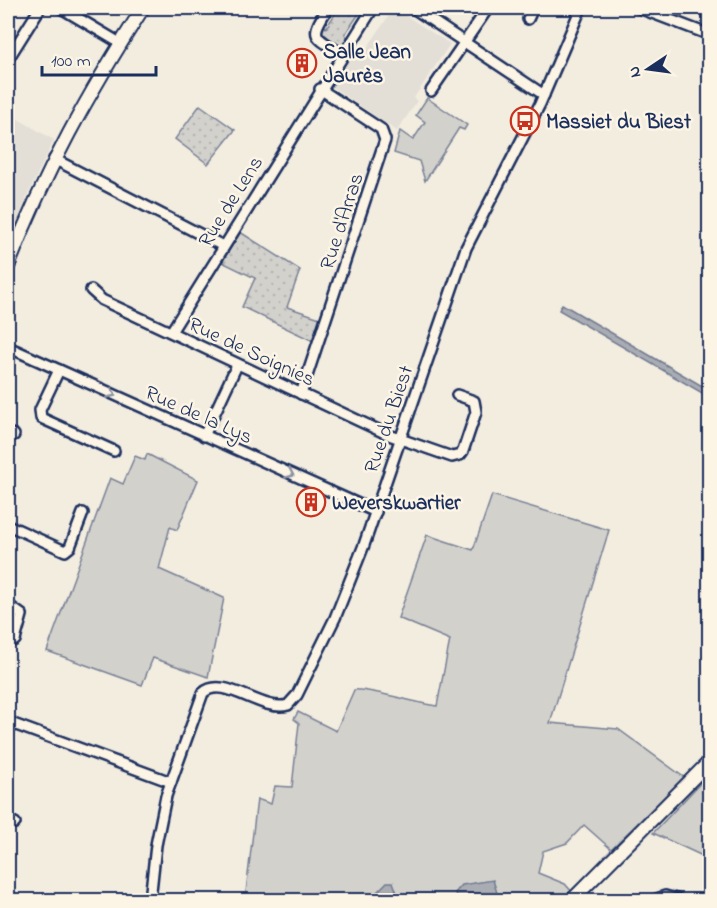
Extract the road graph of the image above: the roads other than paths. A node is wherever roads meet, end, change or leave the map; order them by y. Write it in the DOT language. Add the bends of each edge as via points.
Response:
graph roads {
  1 [pos="40,8"];
  2 [pos="61,8"];
  3 [pos="143,8"];
  4 [pos="328,8"];
  5 [pos="373,8"];
  6 [pos="413,8"];
  7 [pos="488,8"];
  8 [pos="533,8"];
  9 [pos="581,8"];
  10 [pos="639,8"];
  11 [pos="528,19"];
  12 [pos="710,35"];
  13 [pos="120,43"];
  14 [pos="464,43"];
  15 [pos="342,54"];
  16 [pos="8,59"];
  17 [pos="320,89"];
  18 [pos="431,91"];
  19 [pos="544,95"];
  20 [pos="54,159"];
  21 [pos="13,237"];
  22 [pos="223,246"];
  23 [pos="8,267"];
  24 [pos="91,290"];
  25 [pos="171,332"];
  26 [pos="8,347"];
  27 [pos="237,365"];
  28 [pos="58,370"];
  29 [pos="301,394"];
  30 [pos="457,395"];
  31 [pos="204,436"];
  32 [pos="400,440"];
  33 [pos="114,451"];
  34 [pos="376,512"];
  35 [pos="83,513"];
  36 [pos="8,525"];
  37 [pos="8,605"];
  38 [pos="15,640"];
  39 [pos="8,722"];
  40 [pos="710,761"];
  41 [pos="171,782"];
  42 [pos="150,899"];
  43 [pos="129,900"];
  44 [pos="572,900"];
  45 [pos="654,900"];
  46 [pos="679,900"];
  1 -- 16 [label="street"];
  2 -- 13 [label="street"];
  3 -- 13 [label="street"];
  4 -- 15 [label="street" via="315,32"];
  5 -- 15 [label="street, Rue de Lens"];
  6 -- 14 [label="street"];
  7 -- 14 [label="street"];
  8 -- 11 [label="street"];
  9 -- 19 [label="street, Rue du Biest"];
  10 -- 12 [label="street"];
  13 -- 20 [label="street"];
  14 -- 18 [label="street"];
  14 -- 19 [label="street"];
  15 -- 17 [label="street, Rue de Lens"];
  17 -- 22 [label="street, Rue de Lens"];
  17 -- 29 [label="street, Rue d'Arras" via="381,129 385,140"];
  19 -- 32 [label="street, Rue du Biest" via="466,248"];
  20 -- 21 [label="street"];
  20 -- 22 [label="street"];
  21 -- 23 [label="street"];
  22 -- 25 [label="street, Rue de Lens"];
  24 -- 25 [label="street, Rue de Soignies" via="102,300"];
  25 -- 27 [label="street, Rue de Soignies"];
  26 -- 28 [label="street, Rue de la Lys"];
  27 -- 29 [label="street, Rue de Soignies"];
  27 -- 31 [label="street"];
  28 -- 31 [label="street, Rue de la Lys, one-way"];
  28 -- 33 [label="street" via="40,410 41,418"];
  29 -- 32 [label="street, Rue de Soignies"];
  30 -- 32 [label="street, Rue de Soignies" via="474,401 477,409 462,454 449,456"];
  31 -- 34 [label="street, Rue de la Lys, one-way"];
  32 -- 34 [label="street, Rue du Biest"];
  34 -- 41 [label="street, Rue du Biest" via="338,611 295,698 288,705 279,706 221,688 207,689 201,696"];
  35 -- 36 [label="street" via="65,551"];
  37 -- 38 [label="street" via="22,615"];
  39 -- 41 [label="street"];
  40 -- 44 [label="street"];
  41 -- 42 [label="street" via="158,830"];
  42 -- 43 [label="street"];
  45 -- 46 [label="street" via="665,896"];
}
